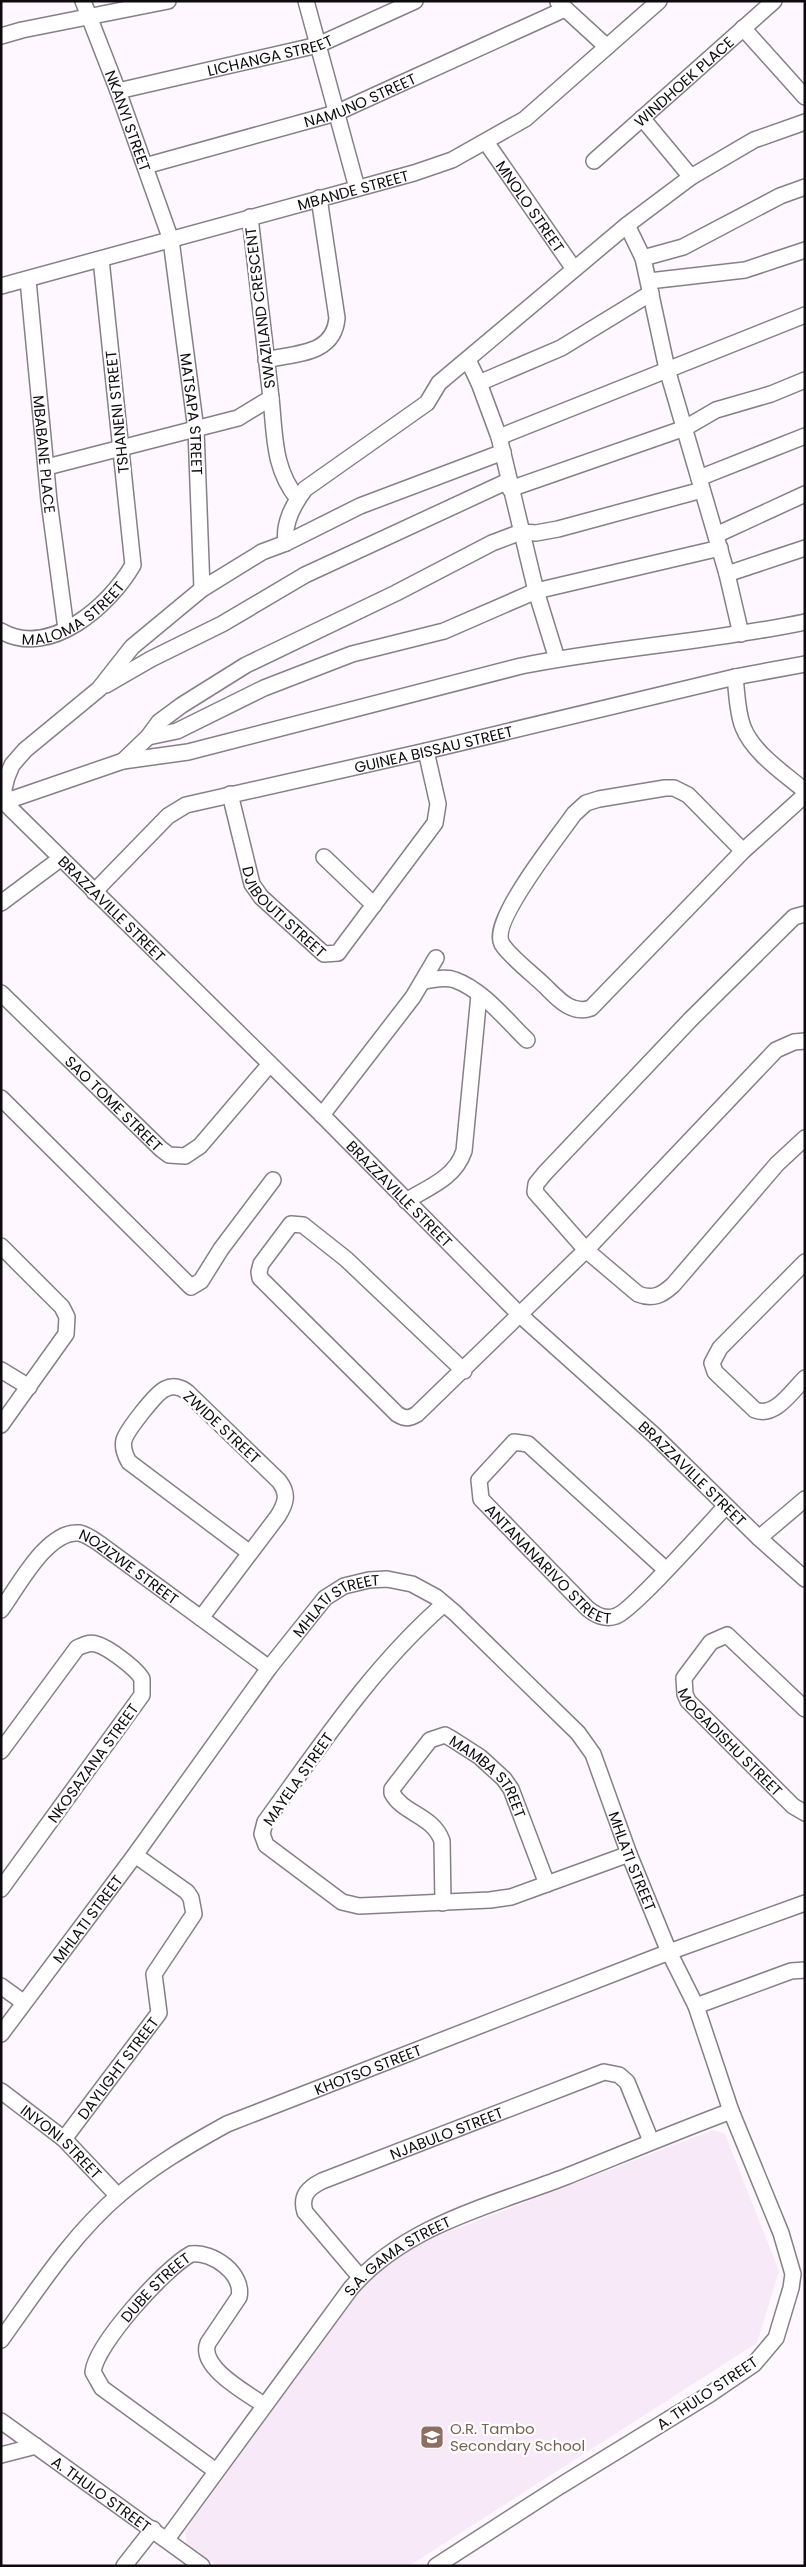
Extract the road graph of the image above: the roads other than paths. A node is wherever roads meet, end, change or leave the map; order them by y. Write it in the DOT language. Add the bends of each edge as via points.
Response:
graph roads {
  1 [pos="83,1"];
  2 [pos="168,1"];
  3 [pos="306,1"];
  4 [pos="415,1"];
  5 [pos="659,1"];
  6 [pos="774,1"];
  7 [pos="561,5"];
  8 [pos="89,16"];
  9 [pos="743,28"];
  10 [pos="1,36"];
  11 [pos="318,45"];
  12 [pos="607,47"];
  13 [pos="118,90"];
  14 [pos="805,97"];
  15 [pos="336,113"];
  16 [pos="642,118"];
  17 [pos="805,122"];
  18 [pos="486,142"];
  19 [pos="594,161"];
  20 [pos="145,166"];
  21 [pos="691,177"];
  22 [pos="805,187"];
  23 [pos="357,188"];
  24 [pos="319,198"];
  25 [pos="250,218"];
  26 [pos="627,225"];
  27 [pos="171,240"];
  28 [pos="805,250"];
  29 [pos="643,258"];
  30 [pos="101,259"];
  31 [pos="574,269"];
  32 [pos="28,280"];
  33 [pos="1,286"];
  34 [pos="650,287"];
  35 [pos="805,315"];
  36 [pos="266,360"];
  37 [pos="468,360"];
  38 [pos="667,369"];
  39 [pos="805,380"];
  40 [pos="479,383"];
  41 [pos="271,398"];
  42 [pos="685,428"];
  43 [pos="196,430"];
  44 [pos="805,436"];
  45 [pos="501,445"];
  46 [pos="121,450"];
  47 [pos="47,467"];
  48 [pos="701,484"];
  49 [pos="509,485"];
  50 [pos="805,494"];
  51 [pos="298,499"];
  52 [pos="521,532"];
  53 [pos="718,541"];
  54 [pos="286,543"];
  55 [pos="805,548"];
  56 [pos="133,565"];
  57 [pos="727,574"];
  58 [pos="202,589"];
  59 [pos="536,591"];
  60 [pos="805,622"];
  61 [pos="66,629"];
  62 [pos="1,631"];
  63 [pos="741,634"];
  64 [pos="557,659"];
  65 [pos="805,664"];
  66 [pos="735,677"];
  67 [pos="99,689"];
  68 [pos="148,737"];
  69 [pos="426,751"];
  70 [pos="123,761"];
  71 [pos="805,791"];
  72 [pos="230,794"];
  73 [pos="805,795"];
  74 [pos="3,801"];
  75 [pos="743,851"];
  76 [pos="324,857"];
  77 [pos="60,859"];
  78 [pos="94,892"];
  79 [pos="1,904"];
  80 [pos="374,905"];
  81 [pos="805,914"];
  82 [pos="436,958"];
  83 [pos="424,981"];
  84 [pos="1,993"];
  85 [pos="480,995"];
  86 [pos="527,1040"];
  87 [pos="805,1041"];
  88 [pos="270,1064"];
  89 [pos="1,1098"];
  90 [pos="322,1115"];
  91 [pos="805,1138"];
  92 [pos="273,1180"];
  93 [pos="406,1201"];
  94 [pos="1,1246"];
  95 [pos="586,1250"];
  96 [pos="805,1262"];
  97 [pos="520,1315"];
  98 [pos="1,1370"];
  99 [pos="464,1371"];
  100 [pos="805,1378"];
  101 [pos="29,1387"];
  102 [pos="1,1425"];
  103 [pos="805,1499"];
  104 [pos="726,1506"];
  105 [pos="759,1538"];
  106 [pos="250,1553"];
  107 [pos="666,1569"];
  108 [pos="805,1579"];
  109 [pos="444,1604"];
  110 [pos="1,1610"];
  111 [pos="201,1618"];
  112 [pos="269,1668"];
  113 [pos="805,1709"];
  114 [pos="1,1752"];
  115 [pos="805,1813"];
  116 [pos="630,1854"];
  117 [pos="134,1855"];
  118 [pos="547,1884"];
  119 [pos="1,1889"];
  120 [pos="443,1903"];
  121 [pos="805,1903"];
  122 [pos="669,1952"];
  123 [pos="805,1970"];
  124 [pos="1,1986"];
  125 [pos="23,2002"];
  126 [pos="696,2006"];
  127 [pos="1,2034"];
  128 [pos="1,2091"];
  129 [pos="731,2111"];
  130 [pos="64,2139"];
  131 [pos="651,2141"];
  132 [pos="118,2196"];
  133 [pos="360,2277"];
  134 [pos="1,2340"];
  135 [pos="264,2405"];
  136 [pos="1,2421"];
  137 [pos="36,2446"];
  138 [pos="1,2456"];
  139 [pos="216,2471"];
  140 [pos="153,2529"];
  141 [pos="167,2539"];
  142 [pos="124,2566"];
  143 [pos="202,2566"];
  144 [pos="436,2566"];
  1 -- 8 [label="street, NKANYI STREET"];
  2 -- 8 [label="street"];
  3 -- 11 [label="street"];
  4 -- 11 [label="street, LICHANGA STREET"];
  5 -- 12 [label="street, MBANDE STREET"];
  6 -- 9 [label="street, WINDHOEK PLACE"];
  7 -- 12 [label="street"];
  7 -- 15 [label="street, NAMUNO STREET"];
  8 -- 10 [label="street"];
  8 -- 13 [label="street, NKANYI STREET"];
  9 -- 14 [label="street"];
  9 -- 16 [label="street, WINDHOEK PLACE"];
  11 -- 13 [label="street, LICHANGA STREET"];
  11 -- 15 [label="street"];
  12 -- 18 [label="street, MBANDE STREET" via="532,114"];
  13 -- 20 [label="street, NKANYI STREET"];
  15 -- 20 [label="street, NAMUNO STREET"];
  15 -- 23 [label="street"];
  16 -- 19 [label="street, WINDHOEK PLACE"];
  16 -- 21 [label="street"];
  17 -- 21 [label="street" via="754,140"];
  18 -- 23 [label="street, MBANDE STREET" via="433,167"];
  18 -- 31 [label="street, MNOLO STREET"];
  20 -- 27 [label="street, NKANYI STREET"];
  21 -- 26 [label="street"];
  22 -- 29 [label="street" via="780,196 683,247"];
  23 -- 24 [label="street, MBANDE STREET"];
  24 -- 25 [label="street, MBANDE STREET"];
  24 -- 36 [label="street" via="331,267 336,318 334,336 316,348"];
  25 -- 27 [label="street, MBANDE STREET"];
  25 -- 36 [label="street, SWAZILAND CRESCENT"];
  26 -- 29 [label="street"];
  26 -- 31 [label="street"];
  27 -- 30 [label="street, MBANDE STREET"];
  27 -- 43 [label="street, MATSAPA STREET"];
  28 -- 34 [label="street" via="744,270"];
  29 -- 34 [label="street"];
  30 -- 32 [label="street, MBANDE STREET"];
  30 -- 46 [label="street, TSHANENI STREET"];
  31 -- 37 [label="street"];
  32 -- 33 [label="street, MBANDE STREET"];
  32 -- 47 [label="street, MBABANE PLACE"];
  34 -- 38 [label="street"];
  34 -- 40 [label="street" via="561,348"];
  35 -- 38 [label="street"];
  36 -- 41 [label="street, SWAZILAND CRESCENT"];
  37 -- 40 [label="street"];
  37 -- 51 [label="street" via="439,384 427,403 316,481"];
  38 -- 42 [label="street"];
  38 -- 45 [label="street"];
  39 -- 42 [label="street" via="716,410"];
  40 -- 45 [label="street"];
  41 -- 43 [label="street, SWAZILAND CRESCENT" via="238,418"];
  41 -- 51 [label="street, SWAZILAND CRESCENT" via="277,461 284,480"];
  42 -- 48 [label="street"];
  42 -- 49 [label="street"];
  43 -- 46 [label="street, SWAZILAND CRESCENT"];
  43 -- 58 [label="street, MATSAPA STREET"];
  44 -- 48 [label="street"];
  45 -- 49 [label="street"];
  45 -- 54 [label="street" via="360,506"];
  46 -- 47 [label="street, SWAZILAND CRESCENT"];
  46 -- 56 [label="street, TSHANENI STREET"];
  47 -- 61 [label="street, MBABANE PLACE"];
  48 -- 52 [label="street" via="558,529"];
  48 -- 53 [label="street"];
  49 -- 52 [label="street"];
  49 -- 67 [label="street" via="305,575 222,624"];
  50 -- 53 [label="street"];
  51 -- 54 [label="street" via="284,529"];
  52 -- 59 [label="street"];
  52 -- 68 [label="street" via="492,543 246,665 182,705 160,722"];
  53 -- 57 [label="street"];
  53 -- 59 [label="street"];
  54 -- 58 [label="street" via="262,552"];
  55 -- 57 [label="street"];
  56 -- 61 [label="street, MALOMA STREET" via="107,601"];
  57 -- 63 [label="street"];
  58 -- 67 [label="street" via="132,648"];
  59 -- 64 [label="street"];
  59 -- 68 [label="street" via="444,631 336,660 255,692 177,731"];
  60 -- 63 [label="street"];
  61 -- 62 [label="street, MALOMA STREET" via="42,639 29,640"];
  63 -- 64 [label="street"];
  64 -- 70 [label="street" via="188,752"];
  65 -- 66 [label="street, GUINEA BISSAU STREET"];
  66 -- 69 [label="street, GUINEA BISSAU STREET"];
  66 -- 71 [label="street" via="740,718 746,734"];
  67 -- 74 [label="street" via="25,750 12,765"];
  68 -- 70 [label="street"];
  69 -- 72 [label="street, GUINEA BISSAU STREET"];
  69 -- 80 [label="street, DJIBOUTI STREET" via="438,815"];
  70 -- 74 [label="street"];
  72 -- 78 [label="street, GUINEA BISSAU STREET" via="186,805 173,813"];
  72 -- 80 [label="street, DJIBOUTI STREET" via="252,884 261,897 317,950 330,955 338,952"];
  73 -- 75 [label="street"];
  74 -- 77 [label="street, BRAZZAVILLE STREET"];
  75 -- 75 [label="street" via="591,1008 582,1010 562,1003 502,945 500,930 508,909 574,814 586,803 674,788 688,795"];
  76 -- 80 [label="street"];
  77 -- 78 [label="street, BRAZZAVILLE STREET"];
  77 -- 79 [label="street"];
  78 -- 88 [label="street, BRAZZAVILLE STREET"];
  81 -- 95 [label="street" via="794,917 690,1020 537,1181 535,1192 539,1199"];
  82 -- 83 [label="street"];
  83 -- 85 [label="street" via="454,979"];
  83 -- 90 [label="street"];
  84 -- 88 [label="street, SAO TOME STREET" via="153,1143 170,1155 185,1156 200,1146"];
  85 -- 86 [label="street"];
  85 -- 93 [label="street" via="464,1151 459,1165"];
  87 -- 95 [label="street" via="776,1050"];
  88 -- 90 [label="street, BRAZZAVILLE STREET"];
  89 -- 92 [label="street" via="191,1286 201,1281"];
  90 -- 93 [label="street, BRAZZAVILLE STREET"];
  91 -- 95 [label="street" via="777,1164 673,1285 659,1296 638,1294"];
  93 -- 97 [label="street, BRAZZAVILLE STREET"];
  94 -- 101 [label="street" via="55,1299 67,1317 66,1334"];
  95 -- 97 [label="street"];
  96 -- 100 [label="street" via="720,1348 712,1363 715,1372 751,1407 761,1412 775,1408"];
  97 -- 99 [label="street"];
  97 -- 104 [label="street, BRAZZAVILLE STREET" via="654,1435"];
  98 -- 101 [label="street"];
  99 -- 99 [label="street" via="417,1414 403,1418 260,1278 261,1264 291,1224 303,1225 346,1259"];
  101 -- 102 [label="street"];
  103 -- 105 [label="street"];
  104 -- 105 [label="street, BRAZZAVILLE STREET"];
  104 -- 107 [label="street, ANTANANARIVO STREET"];
  105 -- 108 [label="street, BRAZZAVILLE STREET"];
  106 -- 106 [label="street, ZWIDE STREET" via="283,1508 285,1488 187,1392 180,1388 166,1388 125,1437 128,1462"];
  106 -- 111 [label="street, ZWIDE STREET"];
  107 -- 107 [label="street, ANTANANARIVO STREET" via="621,1614 611,1617 598,1615 481,1499 479,1480 514,1442 528,1444"];
  109 -- 112 [label="street, MHLATI STREET" via="412,1584 387,1579 344,1586 321,1601"];
  109 -- 116 [label="street, MHLATI STREET" via="588,1745"];
  109 -- 120 [label="street, MAYELA STREET" via="377,1670 265,1822 262,1834 271,1851 342,1902 359,1906"];
  110 -- 111 [label="street, NOZIZWE STREET" via="48,1546 63,1535 82,1533"];
  111 -- 112 [label="street, NOZIZWE STREET"];
  112 -- 117 [label="street, MHLATI STREET"];
  113 -- 115 [label="street, MOGADISHU STREET" via="727,1635 711,1642 684,1678 688,1701 793,1806"];
  114 -- 119 [label="street, NKOSAZANA STREET" via="77,1648 98,1644 134,1669 142,1679 142,1695"];
  116 -- 118 [label="street, MAYELA STREET"];
  116 -- 122 [label="street, MHLATI STREET"];
  117 -- 125 [label="street, MHLATI STREET"];
  117 -- 130 [label="street, DAYLIGHT STREET" via="187,1892 194,1914 154,1974 158,2013"];
  118 -- 120 [label="street, MAYELA STREET" via="500,1899"];
  118 -- 120 [label="street, MAMBA STREET" via="508,1784 480,1758 444,1735 424,1744 392,1789 398,1800 430,1823 439,1834 442,1841"];
  121 -- 122 [label="street, KHOTSO STREET"];
  122 -- 126 [label="street, A. THULO STREET"];
  122 -- 132 [label="street, KHOTSO STREET" via="227,2124 179,2150"];
  123 -- 126 [label="street" via="790,1971"];
  124 -- 125 [label="street"];
  125 -- 127 [label="street, MHLATI STREET"];
  126 -- 129 [label="street, A. THULO STREET"];
  128 -- 130 [label="street, INYONI STREET"];
  129 -- 131 [label="street, S.A. GAMA STREET"];
  129 -- 144 [label="street, A. THULO STREET" via="781,2233 793,2274 776,2338 754,2364 710,2394"];
  130 -- 132 [label="street, INYONI STREET"];
  131 -- 133 [label="street, S.A. GAMA STREET" via="422,2232"];
  131 -- 133 [label="street, NJABULO STREET" via="627,2082 619,2075 604,2072 322,2181 306,2192 305,2212"];
  132 -- 134 [label="street, KHOTSO STREET" via="80,2235"];
  133 -- 135 [label="street, S.A. GAMA STREET"];
  135 -- 139 [label="street, S.A. GAMA STREET"];
  135 -- 139 [label="street, DUBE STREET" via="212,2366 206,2350 239,2297 237,2280 216,2260 200,2253 191,2254 147,2291 98,2355 93,2372 102,2388"];
  136 -- 137 [label="street, A. THULO STREET"];
  137 -- 138 [label="street"];
  137 -- 140 [label="street, A. THULO STREET"];
  139 -- 141 [label="street, S.A. GAMA STREET"];
  140 -- 141 [label="street, A. THULO STREET"];
  140 -- 142 [label="street"];
  141 -- 143 [label="street, A. THULO STREET"];
}
